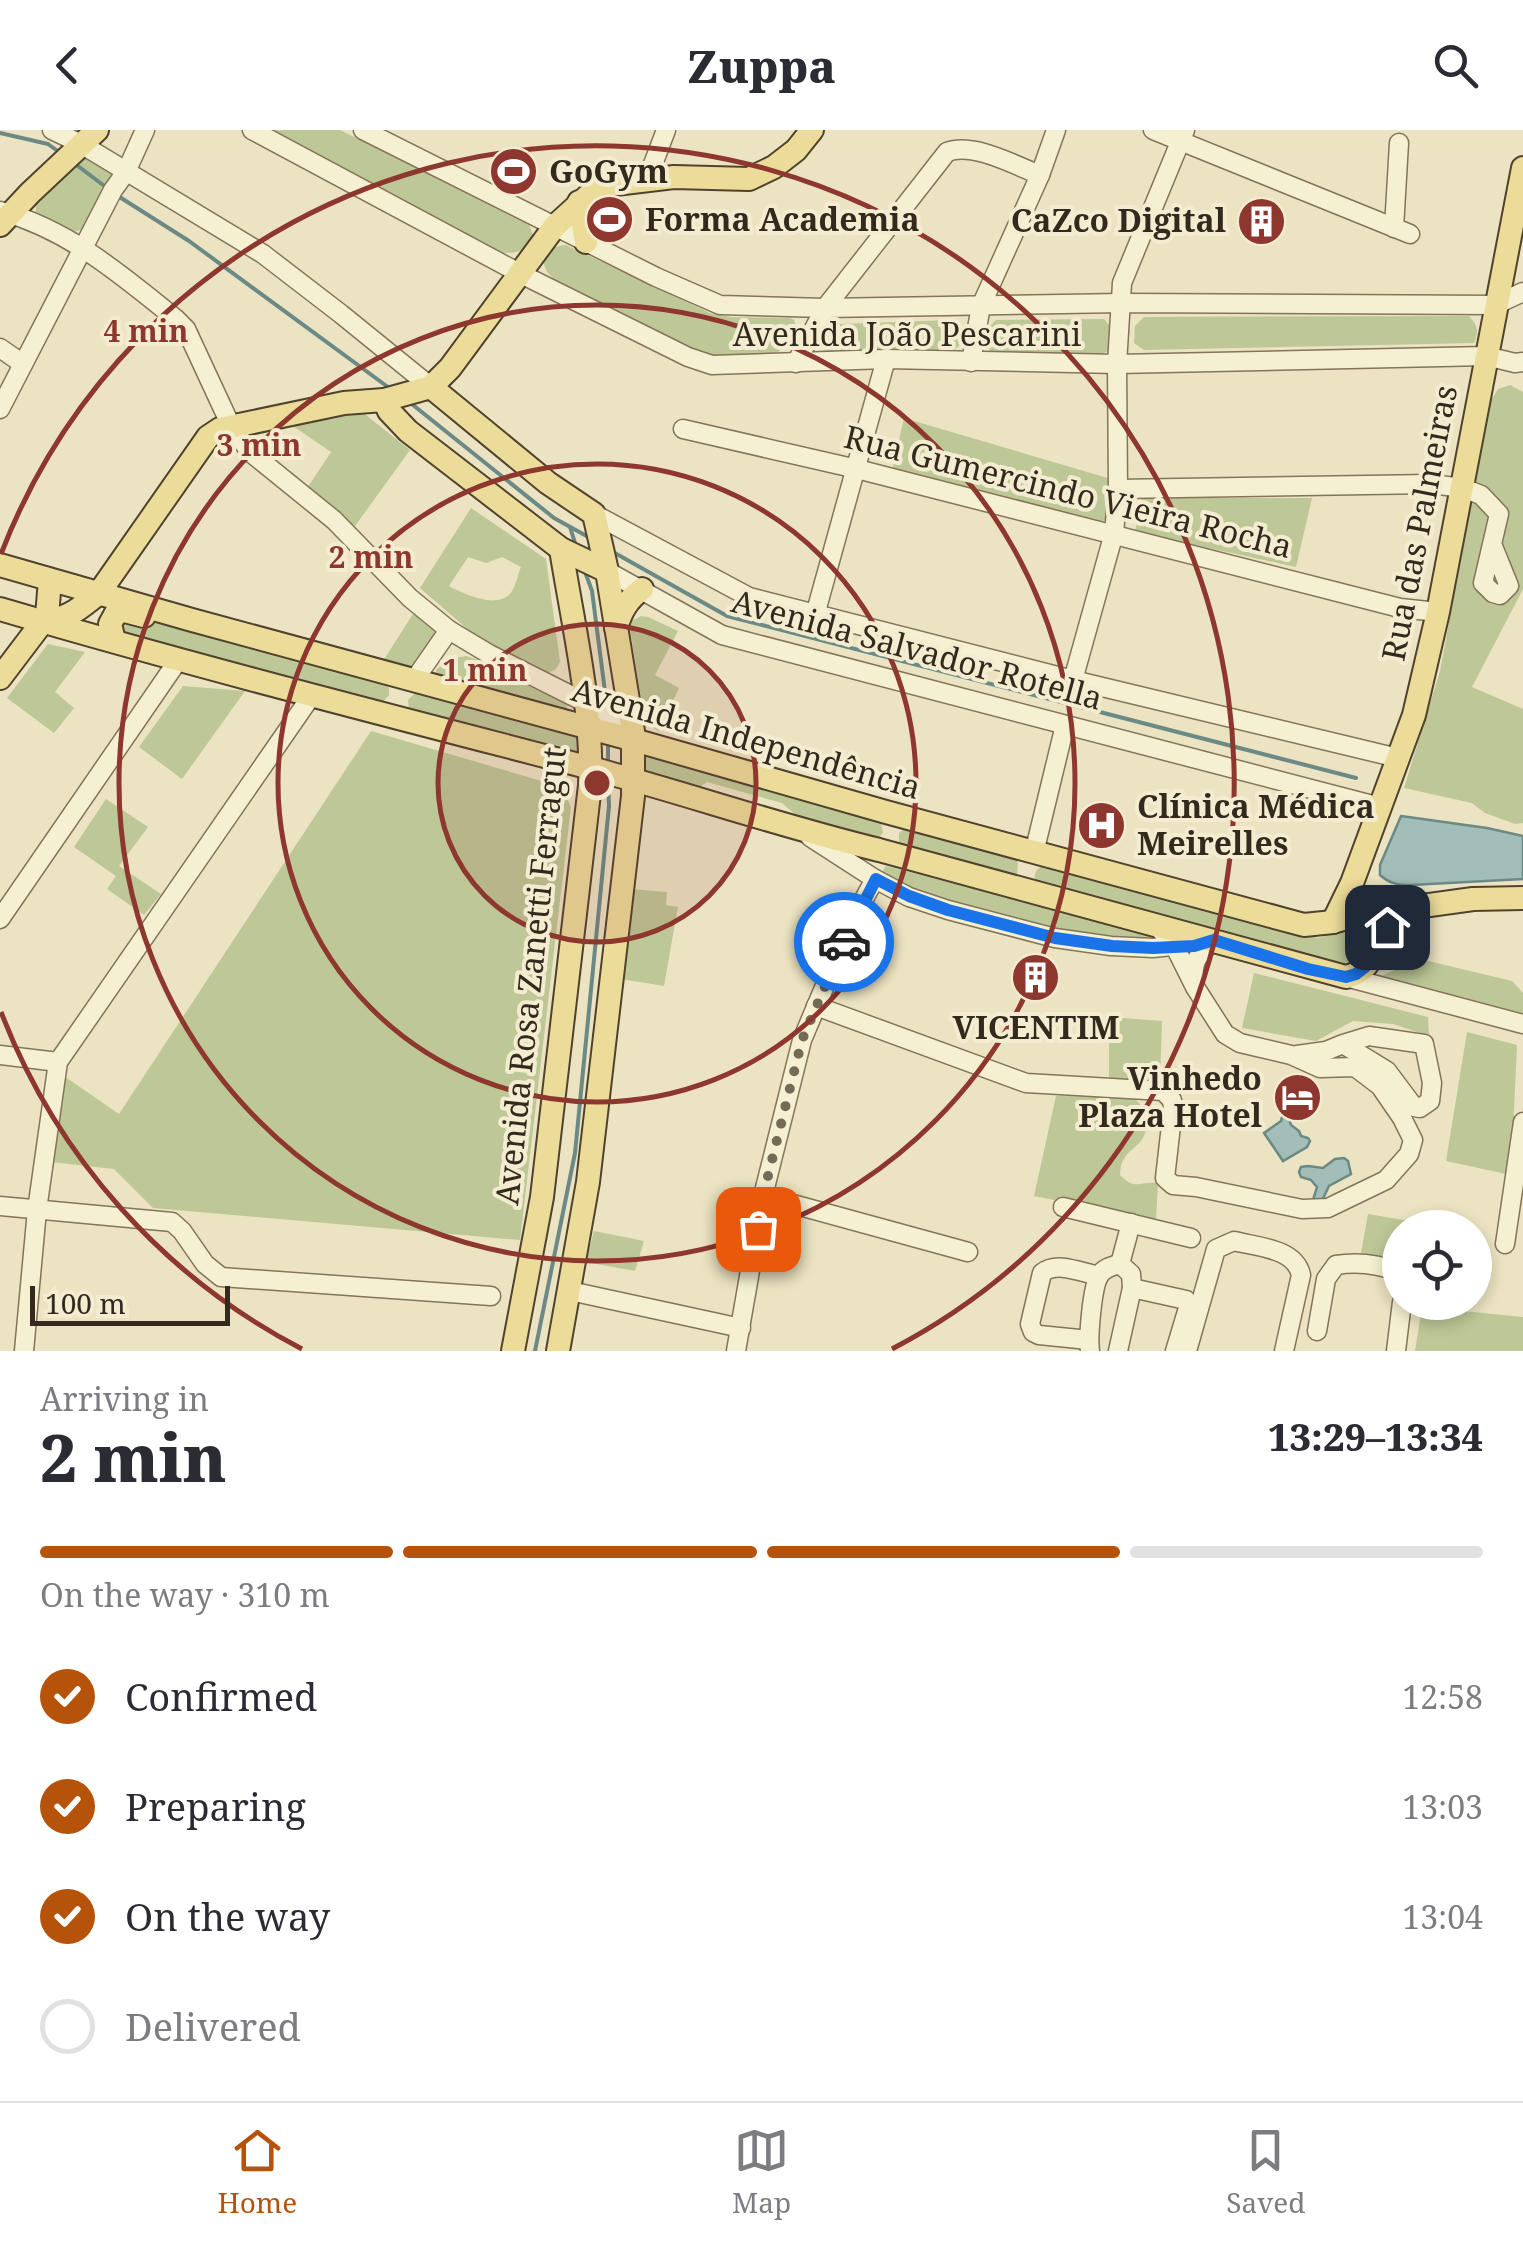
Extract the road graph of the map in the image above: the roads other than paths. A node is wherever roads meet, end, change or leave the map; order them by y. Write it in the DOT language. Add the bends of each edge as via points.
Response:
graph roads {
  1 [pos="52,130"];
  2 [pos="145,130"];
  3 [pos="363,130"];
  4 [pos="666,130"];
  5 [pos="812,130"];
  6 [pos="1056,130"];
  7 [pos="1153,130"];
  8 [pos="259,132"];
  9 [pos="1182,135"];
  10 [pos="1399,142"];
  11 [pos="77,148"];
  12 [pos="1523,168"];
  13 [pos="126,172"];
  14 [pos="1040,175"];
  15 [pos="647,180"];
  16 [pos="580,202"];
  17 [pos="4,217"];
  18 [pos="555,226"];
  19 [pos="586,242"];
  20 [pos="84,249"];
  21 [pos="521,274"];
  22 [pos="1523,292"];
  23 [pos="1122,304"];
  24 [pos="1495,305"];
  25 [pos="982,306"];
  26 [pos="824,308"];
  27 [pos="0,348"];
  28 [pos="1486,356"];
  29 [pos="886,360"];
  30 [pos="971,362"];
  31 [pos="1523,362"];
  32 [pos="796,363"];
  33 [pos="24,364"];
  34 [pos="1117,364"];
  35 [pos="407,387"];
  36 [pos="0,409"];
  37 [pos="231,426"];
  38 [pos="683,428"];
  39 [pos="857,468"];
  40 [pos="1118,488"];
  41 [pos="1462,488"];
  42 [pos="594,514"];
  43 [pos="1114,533"];
  44 [pos="1492,544"];
  45 [pos="560,549"];
  46 [pos="0,565"];
  47 [pos="608,571"];
  48 [pos="50,580"];
  49 [pos="642,590"];
  50 [pos="99,593"];
  51 [pos="0,609"];
  52 [pos="1438,612"];
  53 [pos="815,615"];
  54 [pos="192,620"];
  55 [pos="43,622"];
  56 [pos="449,630"];
  57 [pos="616,632"];
  58 [pos="114,641"];
  59 [pos="180,660"];
  60 [pos="0,678"];
  61 [pos="414,679"];
  62 [pos="1073,680"];
  63 [pos="312,694"];
  64 [pos="580,713"];
  65 [pos="407,720"];
  66 [pos="1065,725"];
  67 [pos="633,735"];
  68 [pos="1398,758"];
  69 [pos="590,768"];
  70 [pos="633,780"];
  71 [pos="1380,806"];
  72 [pos="886,812"];
  73 [pos="802,831"];
  74 [pos="879,850"];
  75 [pos="1034,853"];
  76 [pos="876,879"];
  77 [pos="1352,883"];
  78 [pos="1043,895"];
  79 [pos="1523,898"];
  80 [pos="1408,908"];
  81 [pos="1359,914"];
  82 [pos="0,919"];
  83 [pos="1333,922"];
  84 [pos="1157,926"];
  85 [pos="1214,940"];
  86 [pos="1174,946"];
  87 [pos="1354,974"];
  88 [pos="1194,987"];
  89 [pos="816,1006"];
  90 [pos="1523,1024"];
  91 [pos="1333,1054"];
  92 [pos="0,1055"];
  93 [pos="58,1062"];
  94 [pos="1523,1122"];
  95 [pos="763,1196"];
  96 [pos="0,1206"];
  97 [pos="1063,1207"];
  98 [pos="37,1210"];
  99 [pos="1130,1223"];
  100 [pos="1191,1238"];
  101 [pos="1505,1244"];
  102 [pos="968,1252"];
  103 [pos="1120,1264"];
  104 [pos="1382,1267"];
  105 [pos="1099,1276"];
  106 [pos="1132,1288"];
  107 [pos="570,1291"];
  108 [pos="491,1296"];
  109 [pos="1400,1320"];
  110 [pos="741,1328"];
  111 [pos="1316,1331"];
  112 [pos="1089,1345"];
  113 [pos="24,1351"];
  114 [pos="514,1351"];
  115 [pos="558,1351"];
  116 [pos="736,1351"];
  117 [pos="1118,1351"];
  118 [pos="1175,1351"];
  119 [pos="1187,1351"];
  120 [pos="1284,1351"];
  121 [pos="1396,1351"];
  1 -- 11 [label="street"];
  2 -- 13 [label="street"];
  3 -- 18 [label="street, Avenida João Pescarini"];
  4 -- 15 [label="street"];
  5 -- 15 [label="main road" via="796,150 748,179"];
  6 -- 14 [label="street"];
  7 -- 9 [label="street"];
  8 -- 21 [label="street, Avenida João Pescarini"];
  9 -- 10 [label="street" via="1402,231"];
  9 -- 23 [label="street" via="1122,283"];
  11 -- 13 [label="street"];
  11 -- 17 [label="main road"];
  12 -- 24 [label="main road, Rua das Palmeiras"];
  13 -- 20 [label="street"];
  13 -- 35 [label="street" via="263,254 342,314"];
  14 -- 25 [label="street"];
  14 -- 26 [label="street" via="972,150 946,152"];
  15 -- 16 [label="main road" via="606,185"];
  16 -- 18 [label="main road"];
  16 -- 19 [label="main road"];
  17 -- 20 [label="street" via="50,230"];
  18 -- 19 [label="street, Avenida João Pescarini"];
  18 -- 21 [label="main road"];
  19 -- 26 [label="street, Avenida João Pescarini" via="720,305"];
  20 -- 33 [label="street"];
  20 -- 37 [label="street" via="186,330"];
  21 -- 32 [label="street, Avenida João Pescarini" via="712,365"];
  21 -- 35 [label="main road" via="444,376"];
  22 -- 24 [label="street"];
  23 -- 24 [label="street, Avenida João Pescarini"];
  23 -- 25 [label="street, Avenida João Pescarini"];
  23 -- 34 [label="street"];
  24 -- 28 [label="main road, Rua das Palmeiras"];
  25 -- 26 [label="street, Avenida João Pescarini"];
  25 -- 30 [label="street"];
  26 -- 32 [label="street"];
  27 -- 33 [label="street"];
  28 -- 31 [label="street, Avenida João Pescarini"];
  28 -- 34 [label="street, Avenida João Pescarini"];
  28 -- 41 [label="main road, Rua das Palmeiras"];
  29 -- 30 [label="street, Avenida João Pescarini"];
  29 -- 32 [label="street, Avenida João Pescarini"];
  29 -- 39 [label="street"];
  30 -- 34 [label="street, Avenida João Pescarini"];
  33 -- 36 [label="street"];
  34 -- 40 [label="street"];
  35 -- 37 [label="main road"];
  35 -- 42 [label="main road, Avenida Salvador Rotella"];
  35 -- 45 [label="main road, Avenida Salvador Rotella" via="389,412"];
  37 -- 50 [label="main road" via="208,437"];
  37 -- 56 [label="street" via="250,452 334,520"];
  38 -- 39 [label="street, Rua Gumercindo Vieira Rocha"];
  39 -- 43 [label="street, Rua Gumercindo Vieira Rocha"];
  39 -- 53 [label="street"];
  40 -- 41 [label="street"];
  40 -- 43 [label="street"];
  41 -- 44 [label="street" via="1500,514"];
  41 -- 52 [label="main road, Rua das Palmeiras"];
  42 -- 47 [label="main road"];
  42 -- 53 [label="street, Avenida Salvador Rotella" via="750,598"];
  43 -- 52 [label="street, Rua Gumercindo Vieira Rocha" via="1400,608"];
  43 -- 62 [label="street"];
  45 -- 47 [label="main road, Avenida Salvador Rotella"];
  45 -- 64 [label="main road, Avenida Rosa Zanetti Ferragut"];
  46 -- 48 [label="main road, Avenida Independência"];
  47 -- 49 [label="street, Avenida Salvador Rotella"];
  47 -- 57 [label="main road"];
  48 -- 50 [label="main road, Avenida Independência"];
  48 -- 55 [label="main road"];
  49 -- 57 [label="main road" via="620,614"];
  49 -- 66 [label="street, Avenida Salvador Rotella" via="722,634"];
  50 -- 54 [label="main road, Avenida Independência"];
  50 -- 55 [label="main road" via="62,619"];
  51 -- 55 [label="main road"];
  52 -- 68 [label="main road, Rua das Palmeiras"];
  53 -- 62 [label="street, Avenida Salvador Rotella"];
  54 -- 58 [label="main road" via="120,611 110,624"];
  54 -- 61 [label="main road, Avenida Independência"];
  55 -- 58 [label="main road"];
  55 -- 60 [label="main road"];
  56 -- 61 [label="street"];
  56 -- 64 [label="street"];
  57 -- 67 [label="main road"];
  58 -- 59 [label="main road"];
  59 -- 63 [label="main road"];
  59 -- 82 [label="street"];
  61 -- 64 [label="main road, Avenida Independência"];
  61 -- 65 [label="main road" via="402,697"];
  62 -- 68 [label="street, Avenida Salvador Rotella"];
  63 -- 65 [label="main road"];
  63 -- 93 [label="street"];
  64 -- 67 [label="main road, Avenida Independência"];
  64 -- 69 [label="main road, Avenida Rosa Zanetti Ferragut"];
  65 -- 69 [label="main road"];
  66 -- 71 [label="street, Avenida Salvador Rotella"];
  66 -- 75 [label="street"];
  67 -- 70 [label="main road"];
  67 -- 72 [label="main road, Avenida Independência"];
  68 -- 71 [label="main road, Rua das Palmeiras"];
  69 -- 70 [label="main road"];
  69 -- 114 [label="main road, Avenida Rosa Zanetti Ferragut" via="542,1197"];
  70 -- 73 [label="main road"];
  70 -- 107 [label="main road"];
  71 -- 77 [label="main road, Rua das Palmeiras"];
  72 -- 74 [label="main road" via="890,828"];
  72 -- 75 [label="main road, Avenida Independência"];
  73 -- 74 [label="main road"];
  73 -- 76 [label="street"];
  74 -- 78 [label="main road"];
  75 -- 78 [label="main road" via="1029,886"];
  75 -- 83 [label="main road, Avenida Independência" via="1304,924"];
  76 -- 86 [label="street" via="948,910 1055,938"];
  76 -- 89 [label="street"];
  77 -- 81 [label="main road"];
  77 -- 83 [label="main road, Rua das Palmeiras"];
  78 -- 84 [label="main road"];
  79 -- 80 [label="main road, Avenida Independência"];
  80 -- 81 [label="main road, Avenida Independência"];
  80 -- 87 [label="main road" via="1387,927 1371,962"];
  81 -- 83 [label="main road, Avenida Independência"];
  81 -- 87 [label="main road" via="1368,958"];
  84 -- 85 [label="main road"];
  84 -- 86 [label="street"];
  85 -- 86 [label="street"];
  85 -- 87 [label="main road" via="1308,969"];
  85 -- 88 [label="street" via="1196,958"];
  86 -- 88 [label="street"];
  87 -- 90 [label="street"];
  88 -- 91 [label="street" via="1225,1034 1240,1042 1320,1068"];
  89 -- 91 [label="street" via="1026,1083 1163,1092 1173,1108 1167,1182 1302,1209 1328,1208 1386,1180 1409,1154 1412,1140 1380,1086"];
  89 -- 95 [label="street"];
  91 -- 91 [label="street" via="1387,1071 1414,1107 1430,1101 1424,1044 1369,1036"];
  92 -- 93 [label="street"];
  93 -- 98 [label="street"];
  94 -- 101 [label="street"];
  95 -- 102 [label="street"];
  95 -- 110 [label="street"];
  96 -- 98 [label="street"];
  97 -- 99 [label="street"];
  98 -- 108 [label="street" via="172,1222 221,1277"];
  98 -- 113 [label="street"];
  99 -- 100 [label="street"];
  99 -- 103 [label="street"];
  103 -- 105 [label="street"];
  103 -- 106 [label="street" via="1131,1274"];
  104 -- 111 [label="street" via="1336,1265 1326,1280"];
  105 -- 112 [label="street"];
  105 -- 112 [label="street" via="1047,1268 1030,1324 1039,1335"];
  106 -- 117 [label="street"];
  106 -- 118 [label="street" via="1186,1300"];
  107 -- 110 [label="street"];
  107 -- 115 [label="main road"];
  109 -- 121 [label="street"];
  110 -- 116 [label="street"];
  119 -- 120 [label="street" via="1216,1249 1234,1241 1290,1256 1299,1265"];
}
